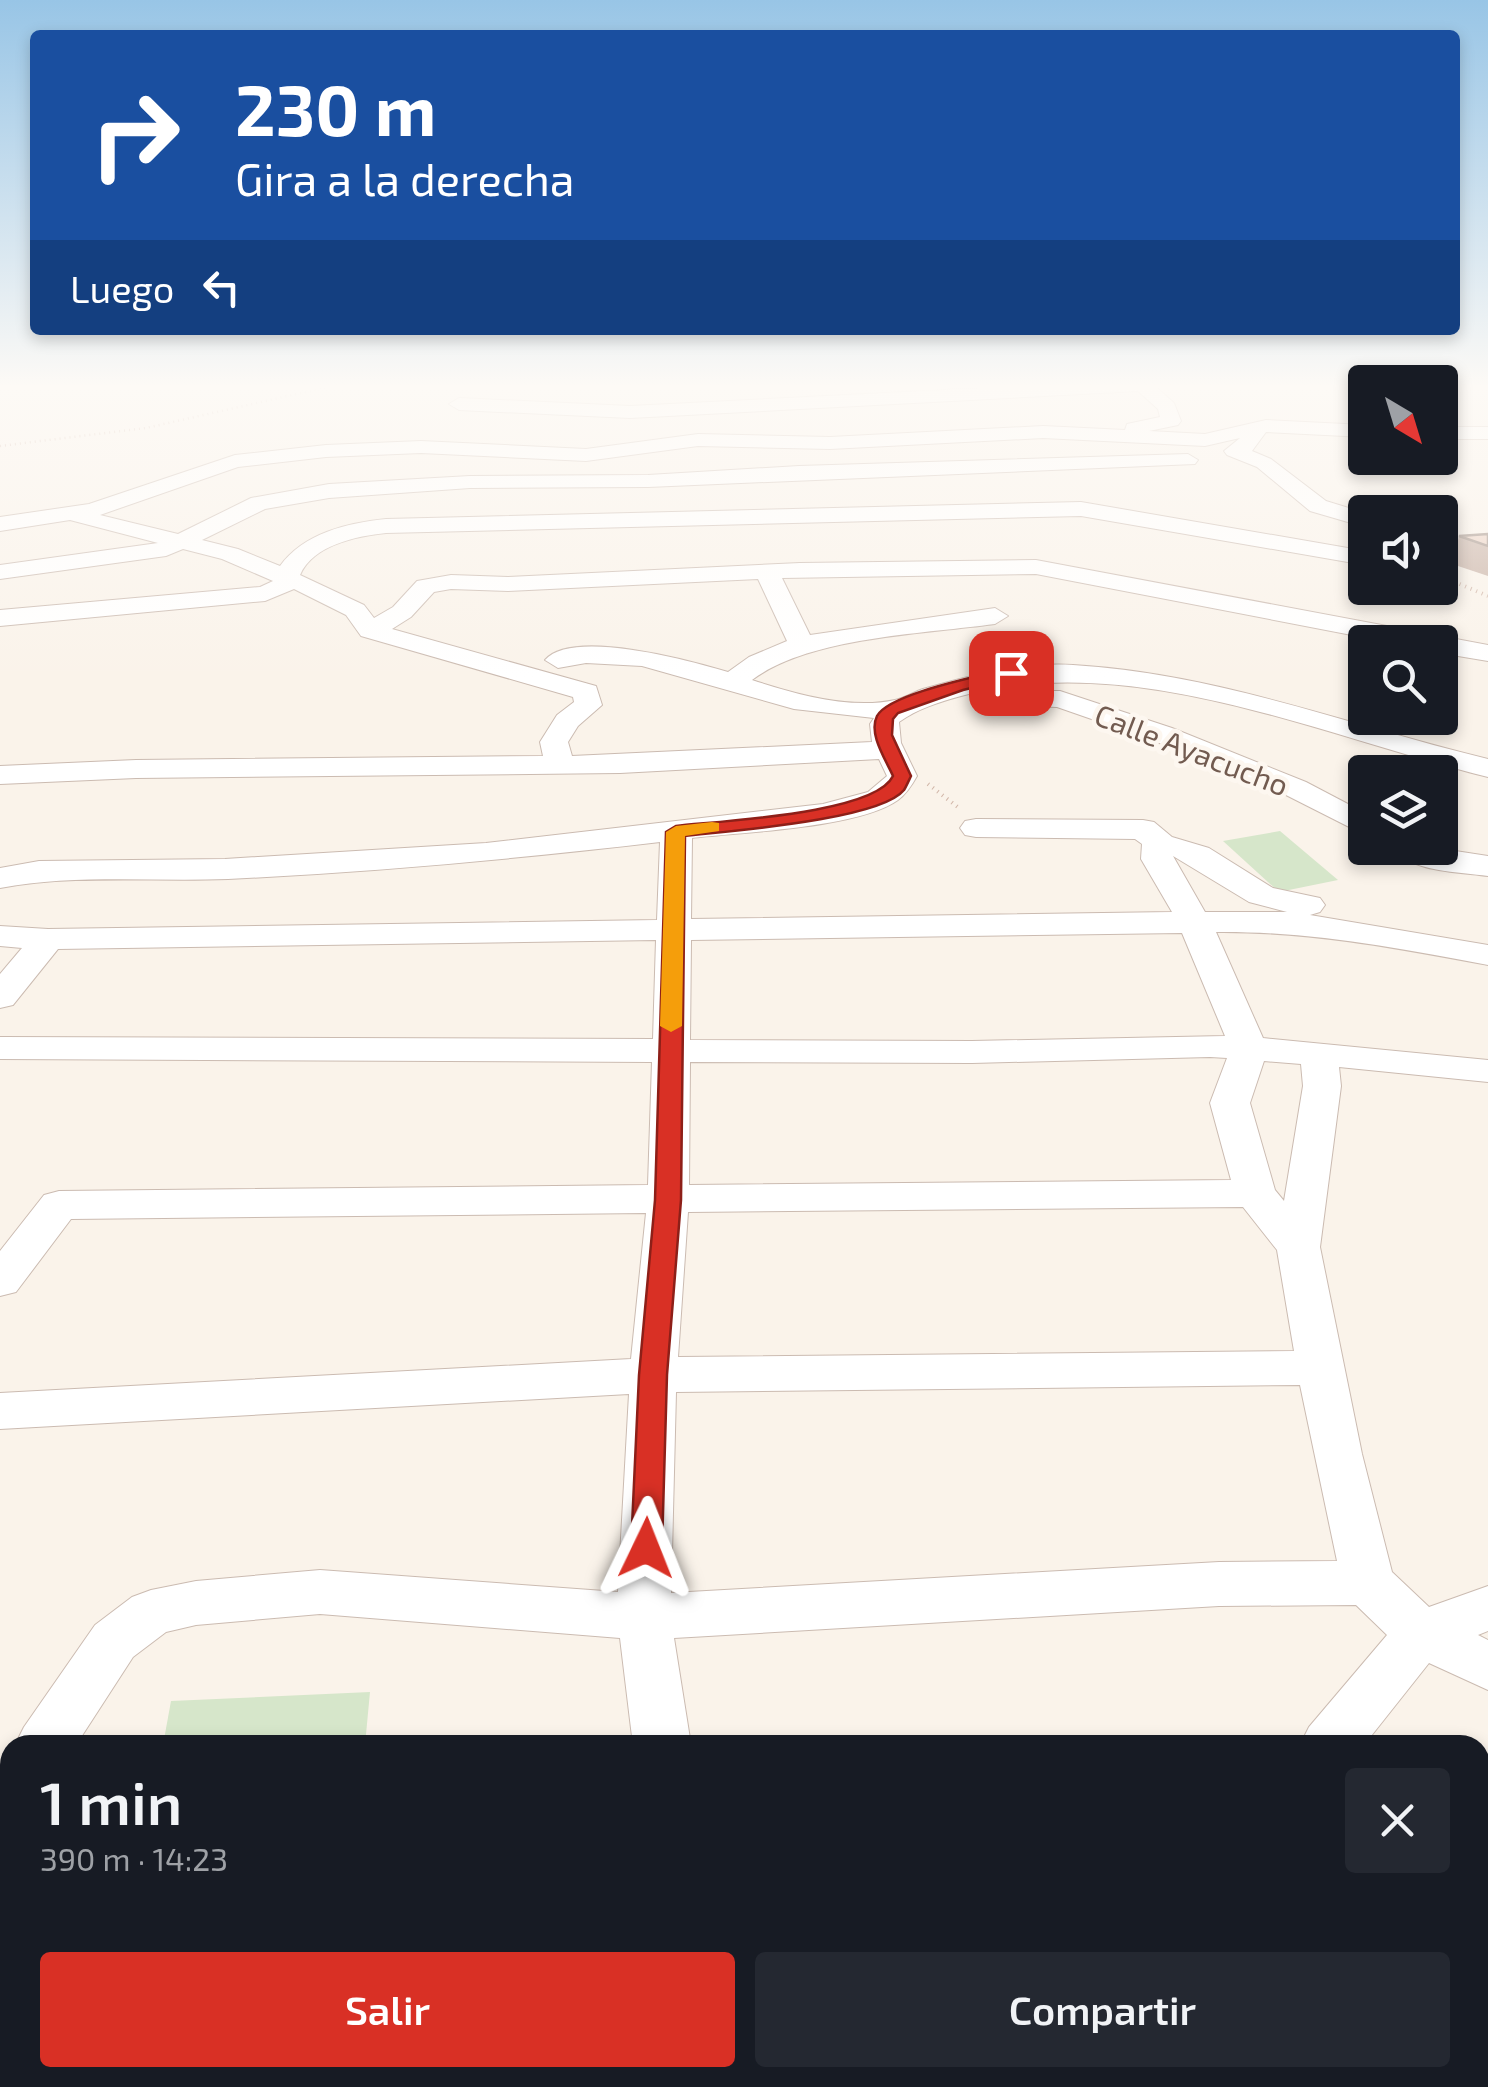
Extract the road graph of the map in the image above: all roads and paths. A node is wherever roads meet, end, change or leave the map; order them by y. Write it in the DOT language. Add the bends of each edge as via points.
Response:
graph roads {
  1 [pos="166,483"];
  2 [pos="448,483"];
  3 [pos="1290,483"];
  4 [pos="22,502"];
  5 [pos="72,514"];
  6 [pos="1348,515"];
  7 [pos="0,524"];
  8 [pos="184,542"];
  9 [pos="1488,550"];
  10 [pos="1458,552"];
  11 [pos="1348,556"];
  12 [pos="0,572"];
  13 [pos="767,573"];
  14 [pos="286,579"];
  15 [pos="1458,584"];
  16 [pos="1488,596"];
  17 [pos="996,616"];
  18 [pos="0,618"];
  19 [pos="1348,627"];
  20 [pos="370,631"];
  21 [pos="802,644"];
  22 [pos="1458,648"];
  23 [pos="1488,654"];
  24 [pos="558,660"];
  25 [pos="734,681"];
  26 [pos="892,710"];
  27 [pos="895,763"];
  28 [pos="560,764"];
  29 [pos="1488,768"];
  30 [pos="0,775"];
  31 [pos="1348,817"];
  32 [pos="976,828"];
  33 [pos="676,832"];
  34 [pos="1163,846"];
  35 [pos="1458,861"];
  36 [pos="1488,866"];
  37 [pos="0,878"];
  38 [pos="1195,923"];
  39 [pos="671,930"];
  40 [pos="0,936"];
  41 [pos="1397,938"];
  42 [pos="48,939"];
  43 [pos="1488,954"];
  44 [pos="0,997"];
  45 [pos="0,1048"];
  46 [pos="1249,1049"];
  47 [pos="671,1052"];
  48 [pos="1319,1054"];
  49 [pos="1488,1071"];
  50 [pos="1256,1193"];
  51 [pos="668,1200"];
  52 [pos="1298,1247"];
  53 [pos="0,1281"];
  54 [pos="1323,1368"];
  55 [pos="653,1375"];
  56 [pos="0,1411"];
  57 [pos="1368,1583"];
  58 [pos="1488,1608"];
  59 [pos="644,1616"];
  60 [pos="1420,1633"];
  61 [pos="1488,1666"];
  62 [pos="51,1735"];
  63 [pos="661,1735"];
  64 [pos="1336,1735"];
  1 -- 5 [label="street"];
  2 -- 8 [label="street" via="329,491 259,504"];
  3 -- 6 [label="street" via="1318,506"];
  4 -- 5 [label="street"];
  5 -- 7 [label="street"];
  5 -- 8 [label="street"];
  8 -- 12 [label="street" via="140,555"];
  8 -- 14 [label="street"];
  9 -- 10 [label="street"];
  11 -- 14 [label="street" via="1105,512 1034,508 363,527 308,552"];
  13 -- 19 [label="street" via="1036,568"];
  13 -- 20 [label="street" via="451,582 426,586 402,612"];
  13 -- 21 [label="street"];
  14 -- 18 [label="street" via="279,590 242,598"];
  14 -- 20 [label="street" via="355,610"];
  15 -- 16 [label="path"];
  17 -- 21 [label="street"];
  20 -- 28 [label="street" via="586,692 588,705 554,742"];
  21 -- 25 [label="street"];
  22 -- 23 [label="street"];
  24 -- 25 [label="street" via="622,656"];
  25 -- 26 [label="street" via="821,705"];
  26 -- 27 [label="street" via="883,735"];
  26 -- 29 [label="street" via="1011,673 1133,679 1205,691"];
  26 -- 31 [label="street, Calle Ayacucho" via="1060,699 1294,788"];
  27 -- 28 [label="street"];
  27 -- 32 [label="path"];
  27 -- 33 [label="street" via="896,789 871,802"];
  28 -- 30 [label="street"];
  32 -- 34 [label="street" via="1143,829"];
  33 -- 37 [label="street" via="360,862 39,871"];
  33 -- 39 [label="street"];
  34 -- 38 [label="street" via="1155,848 1157,858"];
  34 -- 41 [label="street" via="1196,854 1262,896 1376,918"];
  35 -- 36 [label="street"];
  38 -- 39 [label="street"];
  38 -- 41 [label="street" via="1270,920"];
  38 -- 46 [label="street"];
  39 -- 42 [label="street"];
  39 -- 47 [label="street"];
  40 -- 42 [label="street"];
  41 -- 43 [label="street"];
  42 -- 44 [label="street"];
  45 -- 47 [label="street"];
  46 -- 47 [label="street"];
  46 -- 48 [label="street"];
  46 -- 50 [label="street" via="1230,1102"];
  47 -- 51 [label="street"];
  48 -- 49 [label="street"];
  48 -- 52 [label="street" via="1322,1086"];
  50 -- 51 [label="street"];
  50 -- 52 [label="street"];
  51 -- 53 [label="street" via="60,1205"];
  51 -- 55 [label="street"];
  52 -- 54 [label="street"];
  54 -- 55 [label="street"];
  54 -- 57 [label="street"];
  55 -- 56 [label="street"];
  55 -- 59 [label="street"];
  57 -- 59 [label="street" via="1218,1584"];
  57 -- 60 [label="street"];
  58 -- 60 [label="street"];
  59 -- 62 [label="street" via="320,1592 196,1602 151,1612 114,1642"];
  59 -- 63 [label="street"];
  60 -- 61 [label="street"];
  60 -- 64 [label="street"];
}
